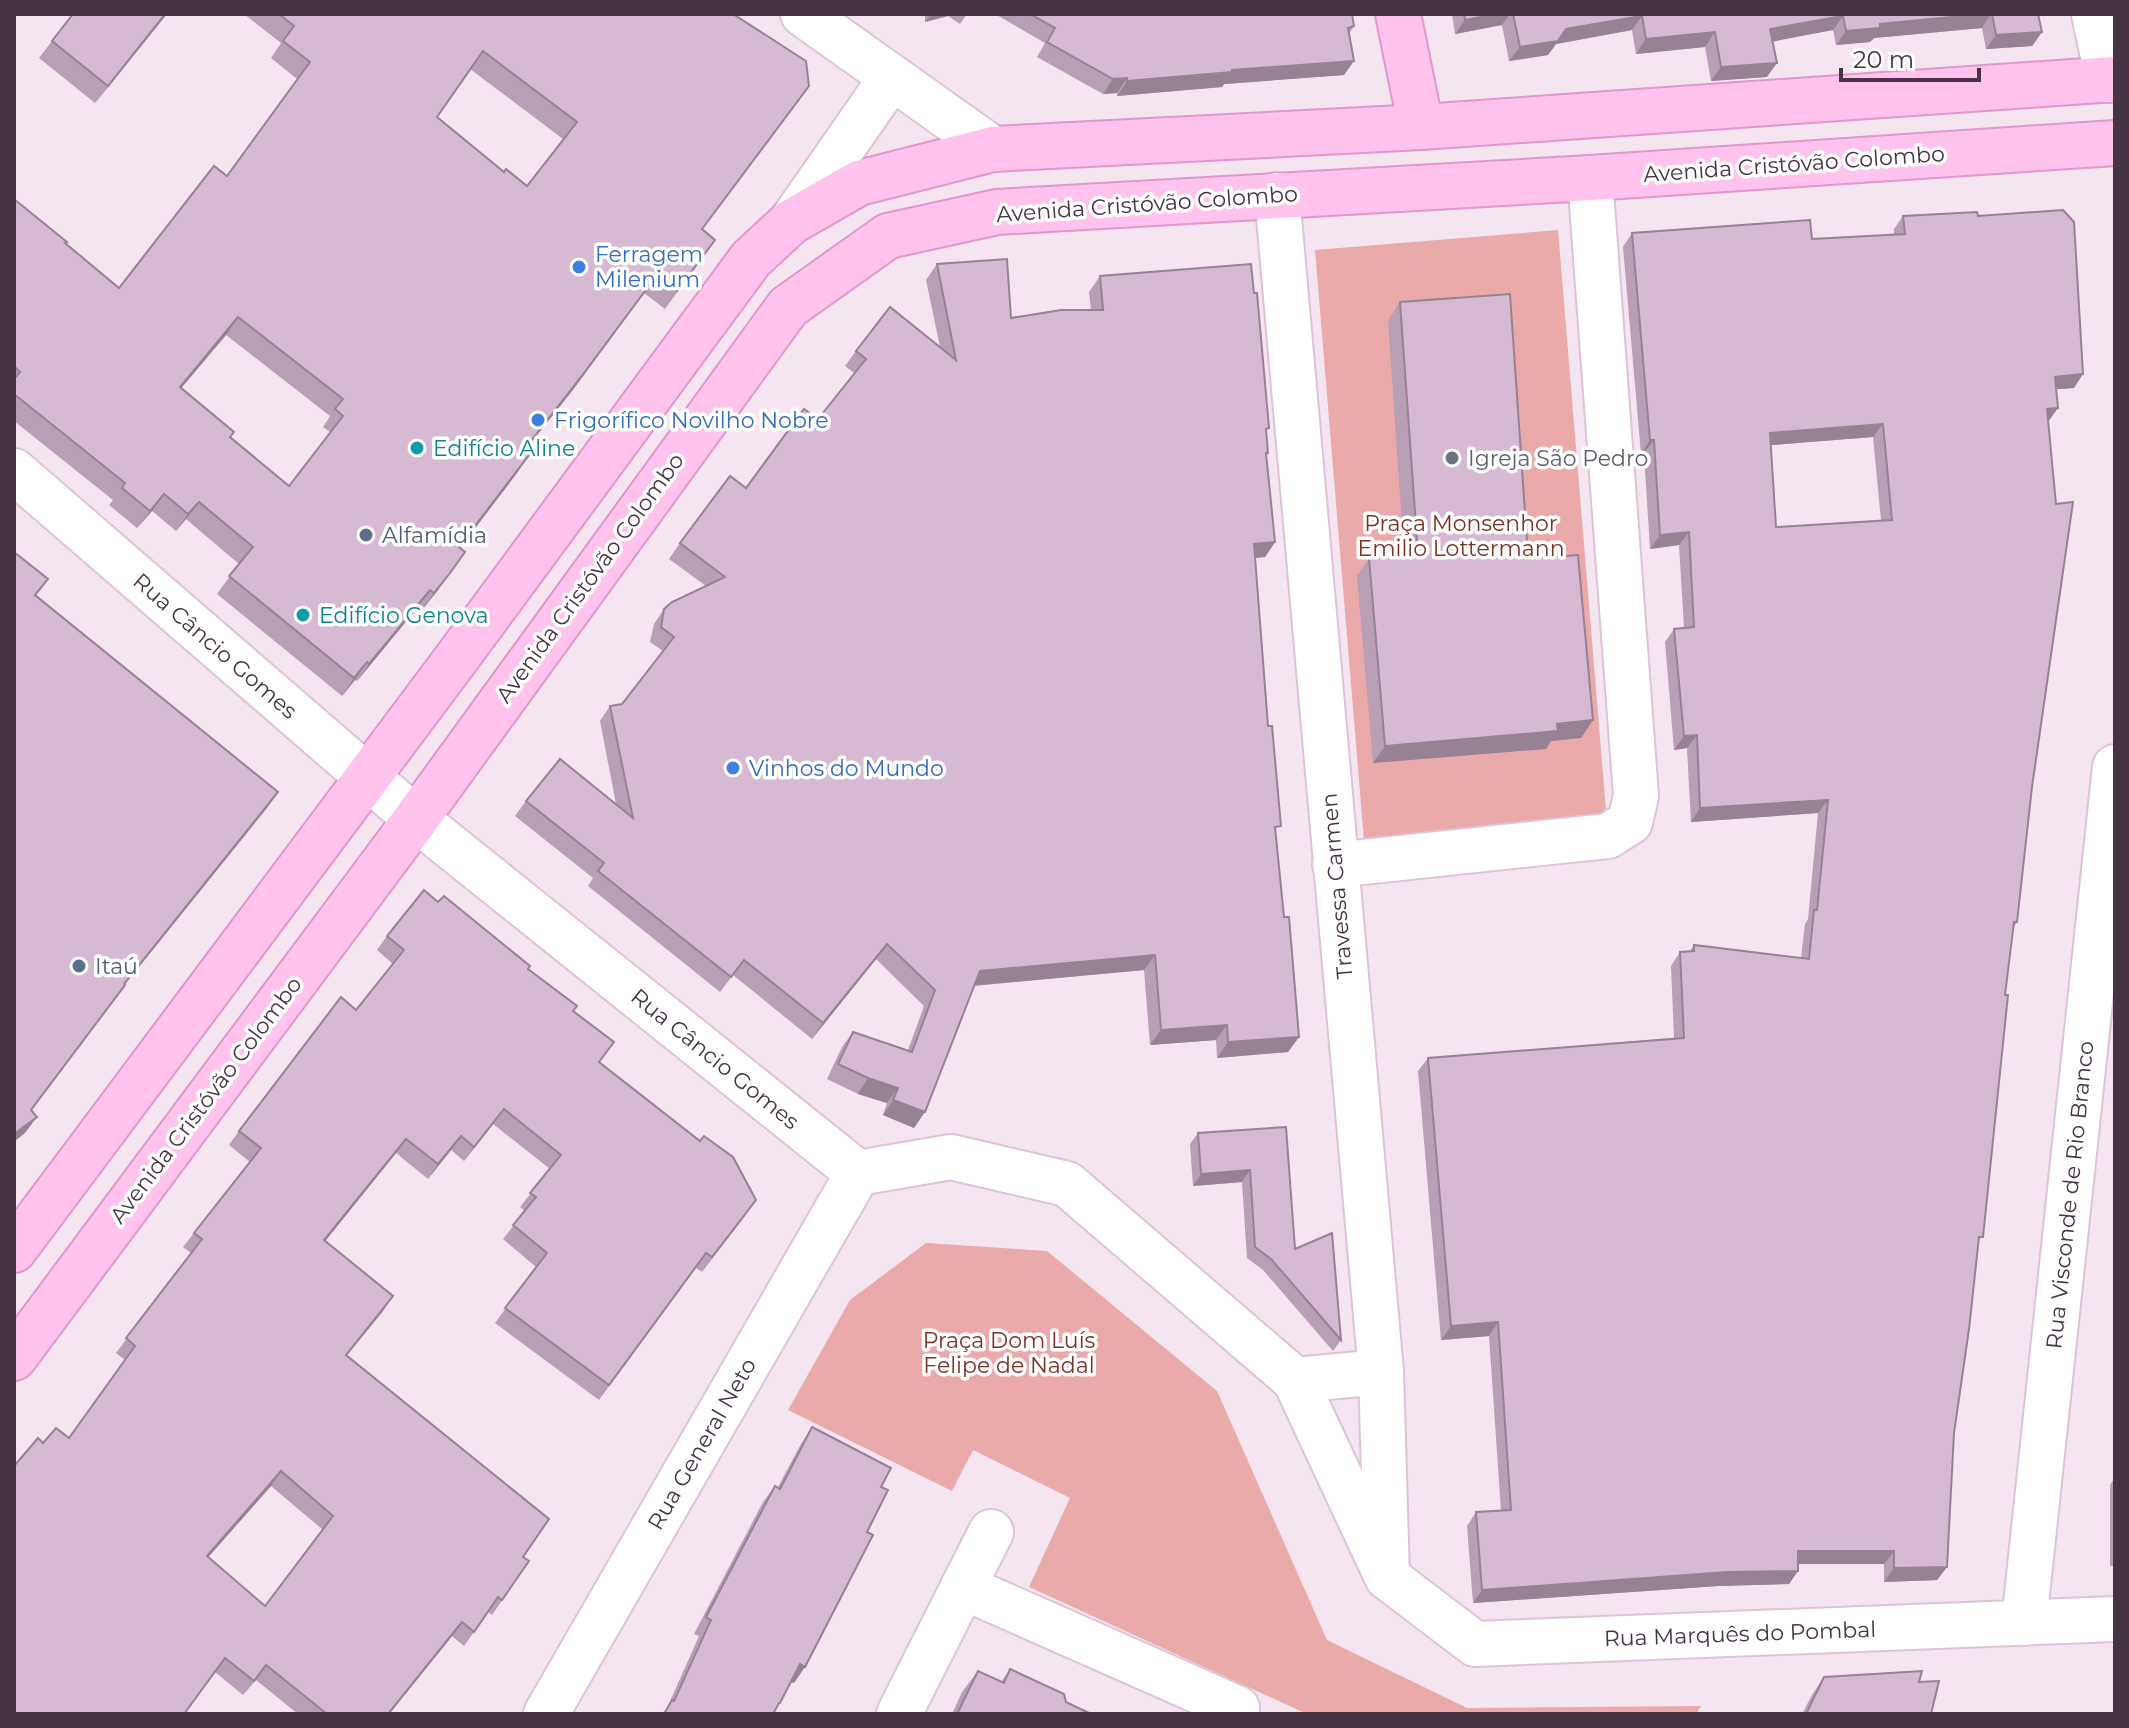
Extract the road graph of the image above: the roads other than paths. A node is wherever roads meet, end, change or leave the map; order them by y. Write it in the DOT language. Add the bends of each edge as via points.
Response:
graph roads {
  1 [pos="803,14"];
  2 [pos="1398,14"];
  3 [pos="2094,14"];
  4 [pos="892,77"];
  5 [pos="2111,79"];
  6 [pos="1421,127"];
  7 [pos="2115,143"];
  8 [pos="993,149"];
  9 [pos="1590,178"];
  10 [pos="1277,195"];
  11 [pos="791,222"];
  12 [pos="14,471"];
  13 [pos="2115,767"];
  14 [pos="367,778"];
  15 [pos="416,819"];
  16 [pos="1335,865"];
  17 [pos="858,1173"];
  18 [pos="14,1250"];
  19 [pos="14,1358"];
  20 [pos="1381,1372"];
  21 [pos="1295,1380"];
  22 [pos="991,1532"];
  23 [pos="1387,1577"];
  24 [pos="963,1587"];
  25 [pos="2115,1619"];
  26 [pos="2024,1623"];
  27 [pos="1237,1708"];
  28 [pos="546,1714"];
  29 [pos="899,1714"];
  1 -- 4 [label="street"];
  2 -- 6 [label="main road"];
  3 -- 5 [label="street"];
  4 -- 8 [label="street"];
  4 -- 11 [label="street"];
  5 -- 6 [label="main road"];
  6 -- 8 [label="main road"];
  7 -- 9 [label="main road, Avenida Cristóvão Colombo"];
  8 -- 11 [label="main road" via="859,183"];
  9 -- 10 [label="main road, Avenida Cristóvão Colombo"];
  9 -- 16 [label="street" via="1636,796 1630,822 1608,836"];
  10 -- 15 [label="main road, Avenida Cristóvão Colombo" via="997,212 888,236 788,307"];
  10 -- 16 [label="street, Travessa Carmen"];
  11 -- 14 [label="main road" via="751,259"];
  12 -- 14 [label="street, Rua Câncio Gomes"];
  13 -- 26 [label="street, Rua Visconde de Rio Branco"];
  14 -- 15 [label="street, Rua Câncio Gomes"];
  14 -- 18 [label="main road"];
  15 -- 17 [label="street, Rua Câncio Gomes"];
  15 -- 19 [label="main road, Avenida Cristóvão Colombo"];
  16 -- 20 [label="street, Travessa Carmen"];
  17 -- 21 [label="street" via="951,1157 1067,1184"];
  17 -- 28 [label="street, Rua General Neto"];
  20 -- 21 [label="street"];
  20 -- 23 [label="street, Travessa Carmen"];
  21 -- 23 [label="street"];
  22 -- 24 [label="street"];
  23 -- 26 [label="street, Rua Marquês do Pombal" via="1475,1644"];
  24 -- 27 [label="street"];
  24 -- 29 [label="street"];
  25 -- 26 [label="street, Rua Marquês do Pombal"];
}
